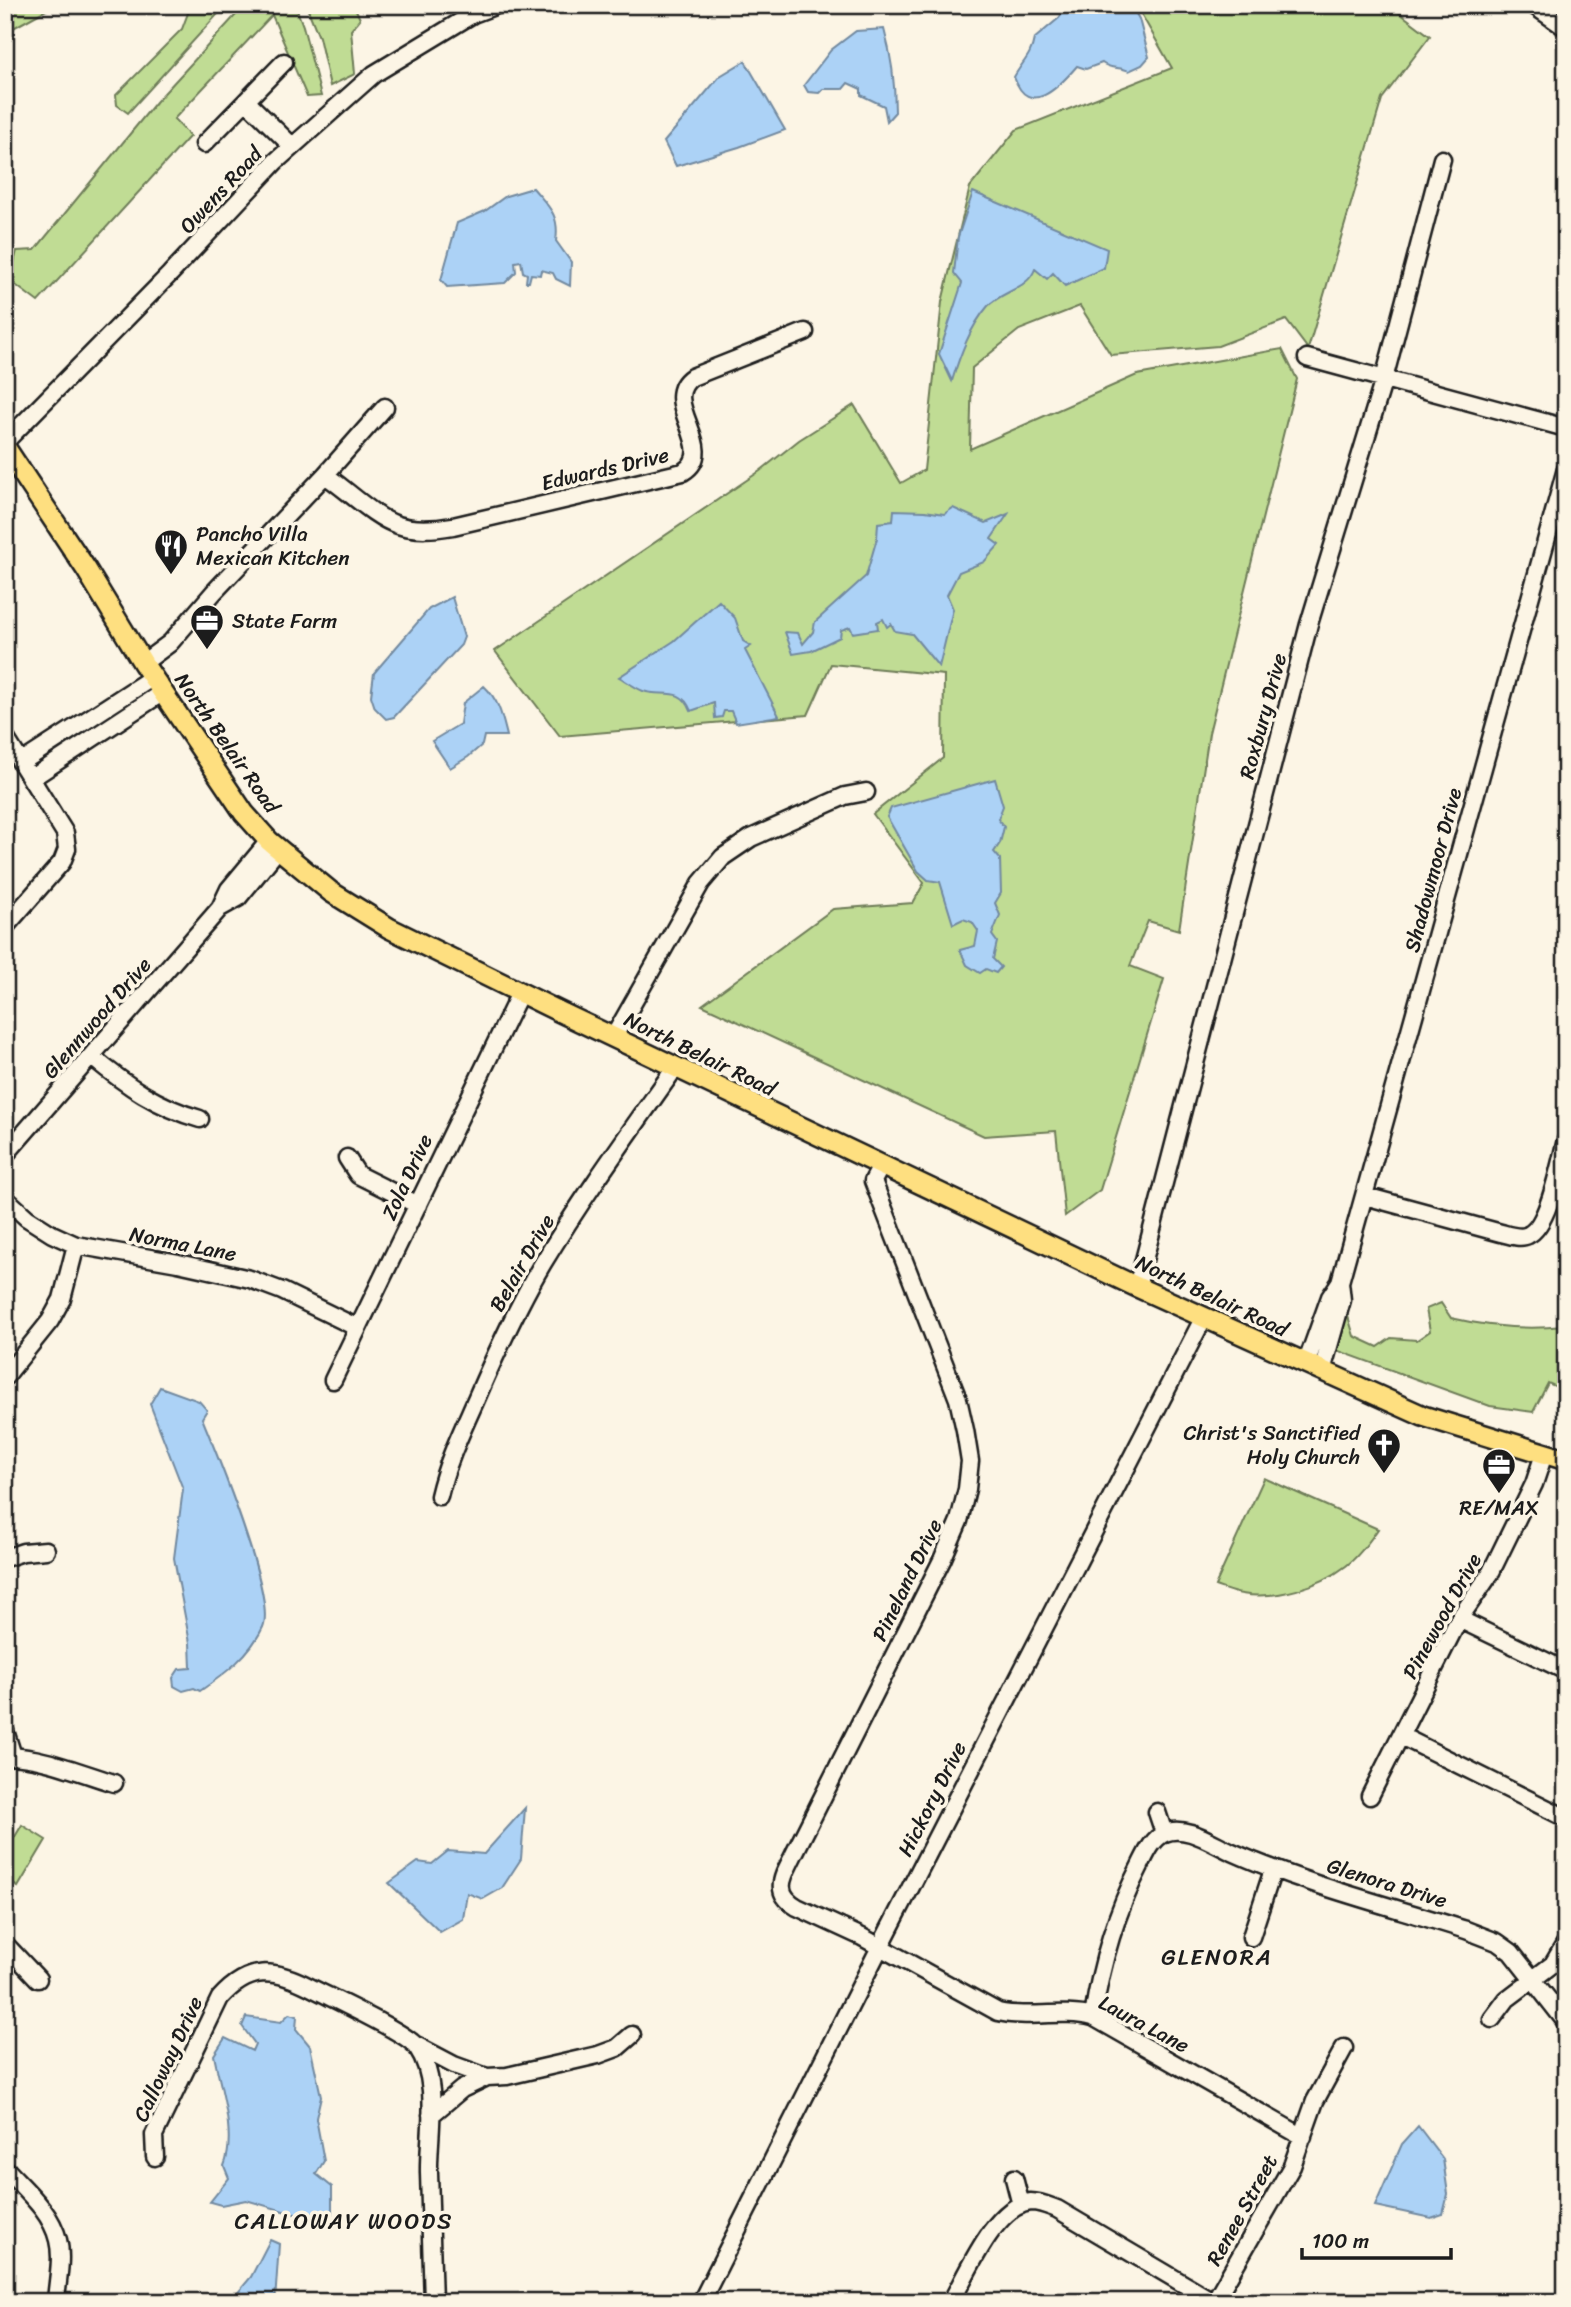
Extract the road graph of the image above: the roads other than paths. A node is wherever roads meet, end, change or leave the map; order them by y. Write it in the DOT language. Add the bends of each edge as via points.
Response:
graph roads {
  1 [pos="497,5"];
  2 [pos="1533,5"];
  3 [pos="472,10"];
  4 [pos="1566,28"];
  5 [pos="284,62"];
  6 [pos="247,101"];
  7 [pos="204,144"];
  8 [pos="292,146"];
  9 [pos="1442,159"];
  10 [pos="805,332"];
  11 [pos="1307,358"];
  12 [pos="1384,379"];
  13 [pos="385,407"];
  14 [pos="1566,429"];
  15 [pos="5,444"];
  16 [pos="1566,469"];
  17 [pos="325,475"];
  18 [pos="153,677"];
  19 [pos="5,737"];
  20 [pos="22,762"];
  21 [pos="32,778"];
  22 [pos="866,792"];
  23 [pos="274,844"];
  24 [pos="5,926"];
  25 [pos="520,993"];
  26 [pos="612,1038"];
  27 [pos="92,1057"];
  28 [pos="675,1068"];
  29 [pos="200,1119"];
  30 [pos="1566,1140"];
  31 [pos="5,1155"];
  32 [pos="346,1158"];
  33 [pos="881,1166"];
  34 [pos="1365,1196"];
  35 [pos="5,1198"];
  36 [pos="418,1205"];
  37 [pos="76,1245"];
  38 [pos="1137,1287"];
  39 [pos="1204,1317"];
  40 [pos="358,1328"];
  41 [pos="1314,1368"];
  42 [pos="5,1377"];
  43 [pos="333,1380"];
  44 [pos="1544,1454"];
  45 [pos="1566,1460"];
  46 [pos="439,1496"];
  47 [pos="46,1550"];
  48 [pos="5,1558"];
  49 [pos="1459,1619"];
  50 [pos="1566,1671"];
  51 [pos="5,1731"];
  52 [pos="1401,1736"];
  53 [pos="9,1756"];
  54 [pos="114,1783"];
  55 [pos="1370,1797"];
  56 [pos="1157,1812"];
  57 [pos="1566,1818"];
  58 [pos="1164,1833"];
  59 [pos="1273,1870"];
  60 [pos="1251,1937"];
  61 [pos="1566,1942"];
  62 [pos="5,1944"];
  63 [pos="880,1947"];
  64 [pos="38,1979"];
  65 [pos="1532,1980"];
  66 [pos="1093,2017"];
  67 [pos="1492,2019"];
  68 [pos="1566,2022"];
  69 [pos="632,2035"];
  70 [pos="416,2045"];
  71 [pos="1344,2048"];
  72 [pos="487,2077"];
  73 [pos="431,2115"];
  74 [pos="1303,2137"];
  75 [pos="155,2157"];
  76 [pos="5,2168"];
  77 [pos="1014,2178"];
  78 [pos="1021,2205"];
  79 [pos="56,2302"];
  80 [pos="433,2302"];
  81 [pos="701,2302"];
  82 [pos="951,2302"];
  83 [pos="1214,2302"];
  1 -- 3 [label="street, Owens Road"];
  2 -- 4 [label="street"];
  3 -- 8 [label="street, Owens Road" via="374,74"];
  5 -- 6 [label="street"];
  6 -- 7 [label="street"];
  6 -- 8 [label="street"];
  8 -- 15 [label="street, Owens Road"];
  9 -- 12 [label="street, Roxbury Drive"];
  10 -- 17 [label="street, Edwards Drive" via="685,382 681,400 696,459 683,472 434,529 413,529 382,518"];
  11 -- 12 [label="street"];
  12 -- 14 [label="street"];
  12 -- 38 [label="street, Roxbury Drive" via="1309,624"];
  13 -- 17 [label="street"];
  15 -- 18 [label="main road, North Belair Road"];
  16 -- 34 [label="street, Shadowmoor Drive"];
  17 -- 18 [label="street" via="170,643"];
  18 -- 20 [label="street"];
  18 -- 21 [label="street"];
  18 -- 23 [label="main road, North Belair Road" via="244,813"];
  19 -- 20 [label="street"];
  20 -- 21 [label="street"];
  21 -- 24 [label="street" via="65,833 67,849 62,862"];
  22 -- 26 [label="street" via="845,796 751,838 723,857 701,883"];
  23 -- 25 [label="main road, North Belair Road" via="331,892 389,928"];
  23 -- 27 [label="street, Glennwood Drive" via="237,898 220,908"];
  25 -- 26 [label="main road, North Belair Road"];
  25 -- 36 [label="street, Zola Drive"];
  26 -- 28 [label="main road, North Belair Road"];
  27 -- 29 [label="street" via="149,1100"];
  27 -- 31 [label="street, Glennwood Drive"];
  28 -- 33 [label="main road, North Belair Road"];
  28 -- 46 [label="street, Belair Drive" via="542,1265 481,1389 444,1472"];
  30 -- 34 [label="street" via="1545,1214 1527,1236"];
  32 -- 36 [label="street" via="358,1175"];
  33 -- 38 [label="main road, North Belair Road"];
  33 -- 63 [label="street, Pineland Drive" via="873,1181 958,1399 970,1461 967,1489 942,1560 781,1882 787,1901"];
  34 -- 41 [label="street, Shadowmoor Drive" via="1340,1282 1342,1300 1328,1324"];
  35 -- 37 [label="street, Norma Lane" via="35,1223"];
  36 -- 40 [label="street, Zola Drive"];
  37 -- 40 [label="street, Norma Lane" via="250,1279"];
  37 -- 42 [label="street" via="62,1299"];
  38 -- 39 [label="main road, North Belair Road"];
  39 -- 41 [label="main road, North Belair Road"];
  39 -- 63 [label="street, Hickory Drive"];
  40 -- 43 [label="street, Zola Drive"];
  41 -- 44 [label="main road, North Belair Road" via="1423,1416"];
  44 -- 45 [label="main road, North Belair Road"];
  44 -- 49 [label="street, Pinewood Drive" via="1490,1574"];
  47 -- 48 [label="street"];
  49 -- 50 [label="street"];
  49 -- 52 [label="street, Pinewood Drive"];
  51 -- 53 [label="street"];
  52 -- 55 [label="street, Pinewood Drive"];
  52 -- 57 [label="street"];
  53 -- 54 [label="street"];
  56 -- 58 [label="street"];
  58 -- 59 [label="street, Glenora Drive" via="1185,1831"];
  58 -- 66 [label="street" via="1149,1848 1116,1916"];
  59 -- 60 [label="street"];
  59 -- 65 [label="street, Glenora Drive" via="1480,1934 1511,1952"];
  61 -- 65 [label="street" via="1553,1964"];
  62 -- 64 [label="street"];
  63 -- 66 [label="street, Laura Lane" via="998,2012"];
  63 -- 81 [label="street, Hickory Drive"];
  65 -- 67 [label="street" via="1507,1999"];
  65 -- 68 [label="street, Glenora Drive"];
  66 -- 74 [label="street, Laura Lane"];
  69 -- 72 [label="street" via="617,2048 598,2055"];
  70 -- 72 [label="street, Calloway Drive"];
  70 -- 73 [label="street" via="428,2072"];
  70 -- 75 [label="street, Calloway Drive" via="285,1975 265,1972 248,1976 233,1984 210,2014 153,2136"];
  71 -- 74 [label="street, Renee Street" via="1315,2101"];
  72 -- 73 [label="street" via="462,2089"];
  73 -- 80 [label="street"];
  74 -- 83 [label="street, Renee Street" via="1276,2196"];
  76 -- 79 [label="street" via="47,2214 54,2229 59,2254"];
  77 -- 78 [label="street"];
  78 -- 82 [label="street" via="992,2229"];
  78 -- 83 [label="street" via="1031,2202 1057,2209"];
}
